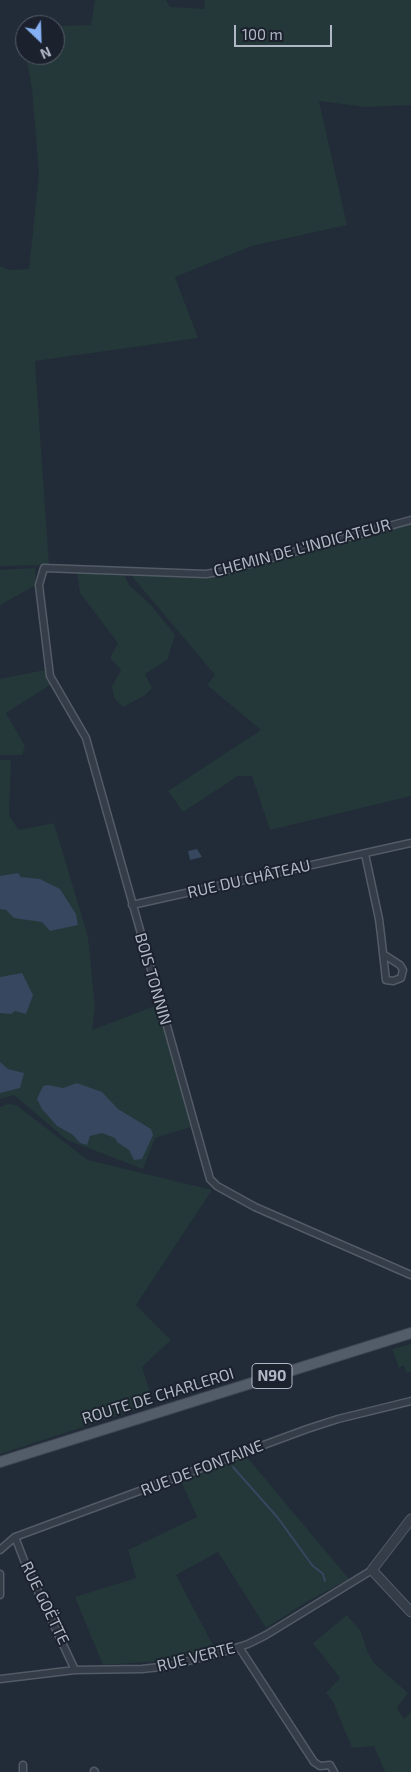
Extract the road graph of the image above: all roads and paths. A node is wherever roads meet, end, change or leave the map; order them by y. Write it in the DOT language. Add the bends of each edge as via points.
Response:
graph roads {
  1 [pos="411,520"];
  2 [pos="44,568"];
  3 [pos="411,843"];
  4 [pos="365,854"];
  5 [pos="132,905"];
  6 [pos="383,954"];
  7 [pos="411,1276"];
  8 [pos="411,1333"];
  9 [pos="411,1401"];
  10 [pos="0,1462"];
  11 [pos="411,1519"];
  12 [pos="14,1536"];
  13 [pos="0,1550"];
  14 [pos="372,1570"];
  15 [pos="0,1574"];
  16 [pos="0,1594"];
  17 [pos="411,1612"];
  18 [pos="239,1647"];
  19 [pos="76,1670"];
  20 [pos="0,1679"];
  21 [pos="334,1772"];
  1 -- 2 [label="street, CHEMIN DE L'INDICATEUR" via="214,573"];
  2 -- 5 [label="street, BOIS TONNIN" via="39,585 50,676 86,738"];
  3 -- 4 [label="street, RUE DU CHÂTEAU"];
  4 -- 5 [label="street, RUE DU CHÂTEAU"];
  4 -- 6 [label="street"];
  5 -- 7 [label="street, BOIS TONNIN" via="210,1179 255,1207"];
  8 -- 10 [label="main road, ROUTE DE CHARLEROI / N90"];
  9 -- 12 [label="street, RUE DE FONTAINE" via="324,1422"];
  11 -- 14 [label="street"];
  12 -- 13 [label="street, RUE DE FONTAINE"];
  12 -- 19 [label="street, RUE GOËTTE"];
  14 -- 17 [label="street"];
  14 -- 18 [label="street, RUE VERTE"];
  15 -- 16 [label="street"];
  18 -- 19 [label="street, RUE VERTE" via="168,1666"];
  18 -- 21 [label="street" via="314,1762 320,1766 330,1765"];
  19 -- 20 [label="street, RUE VERTE"];
}
